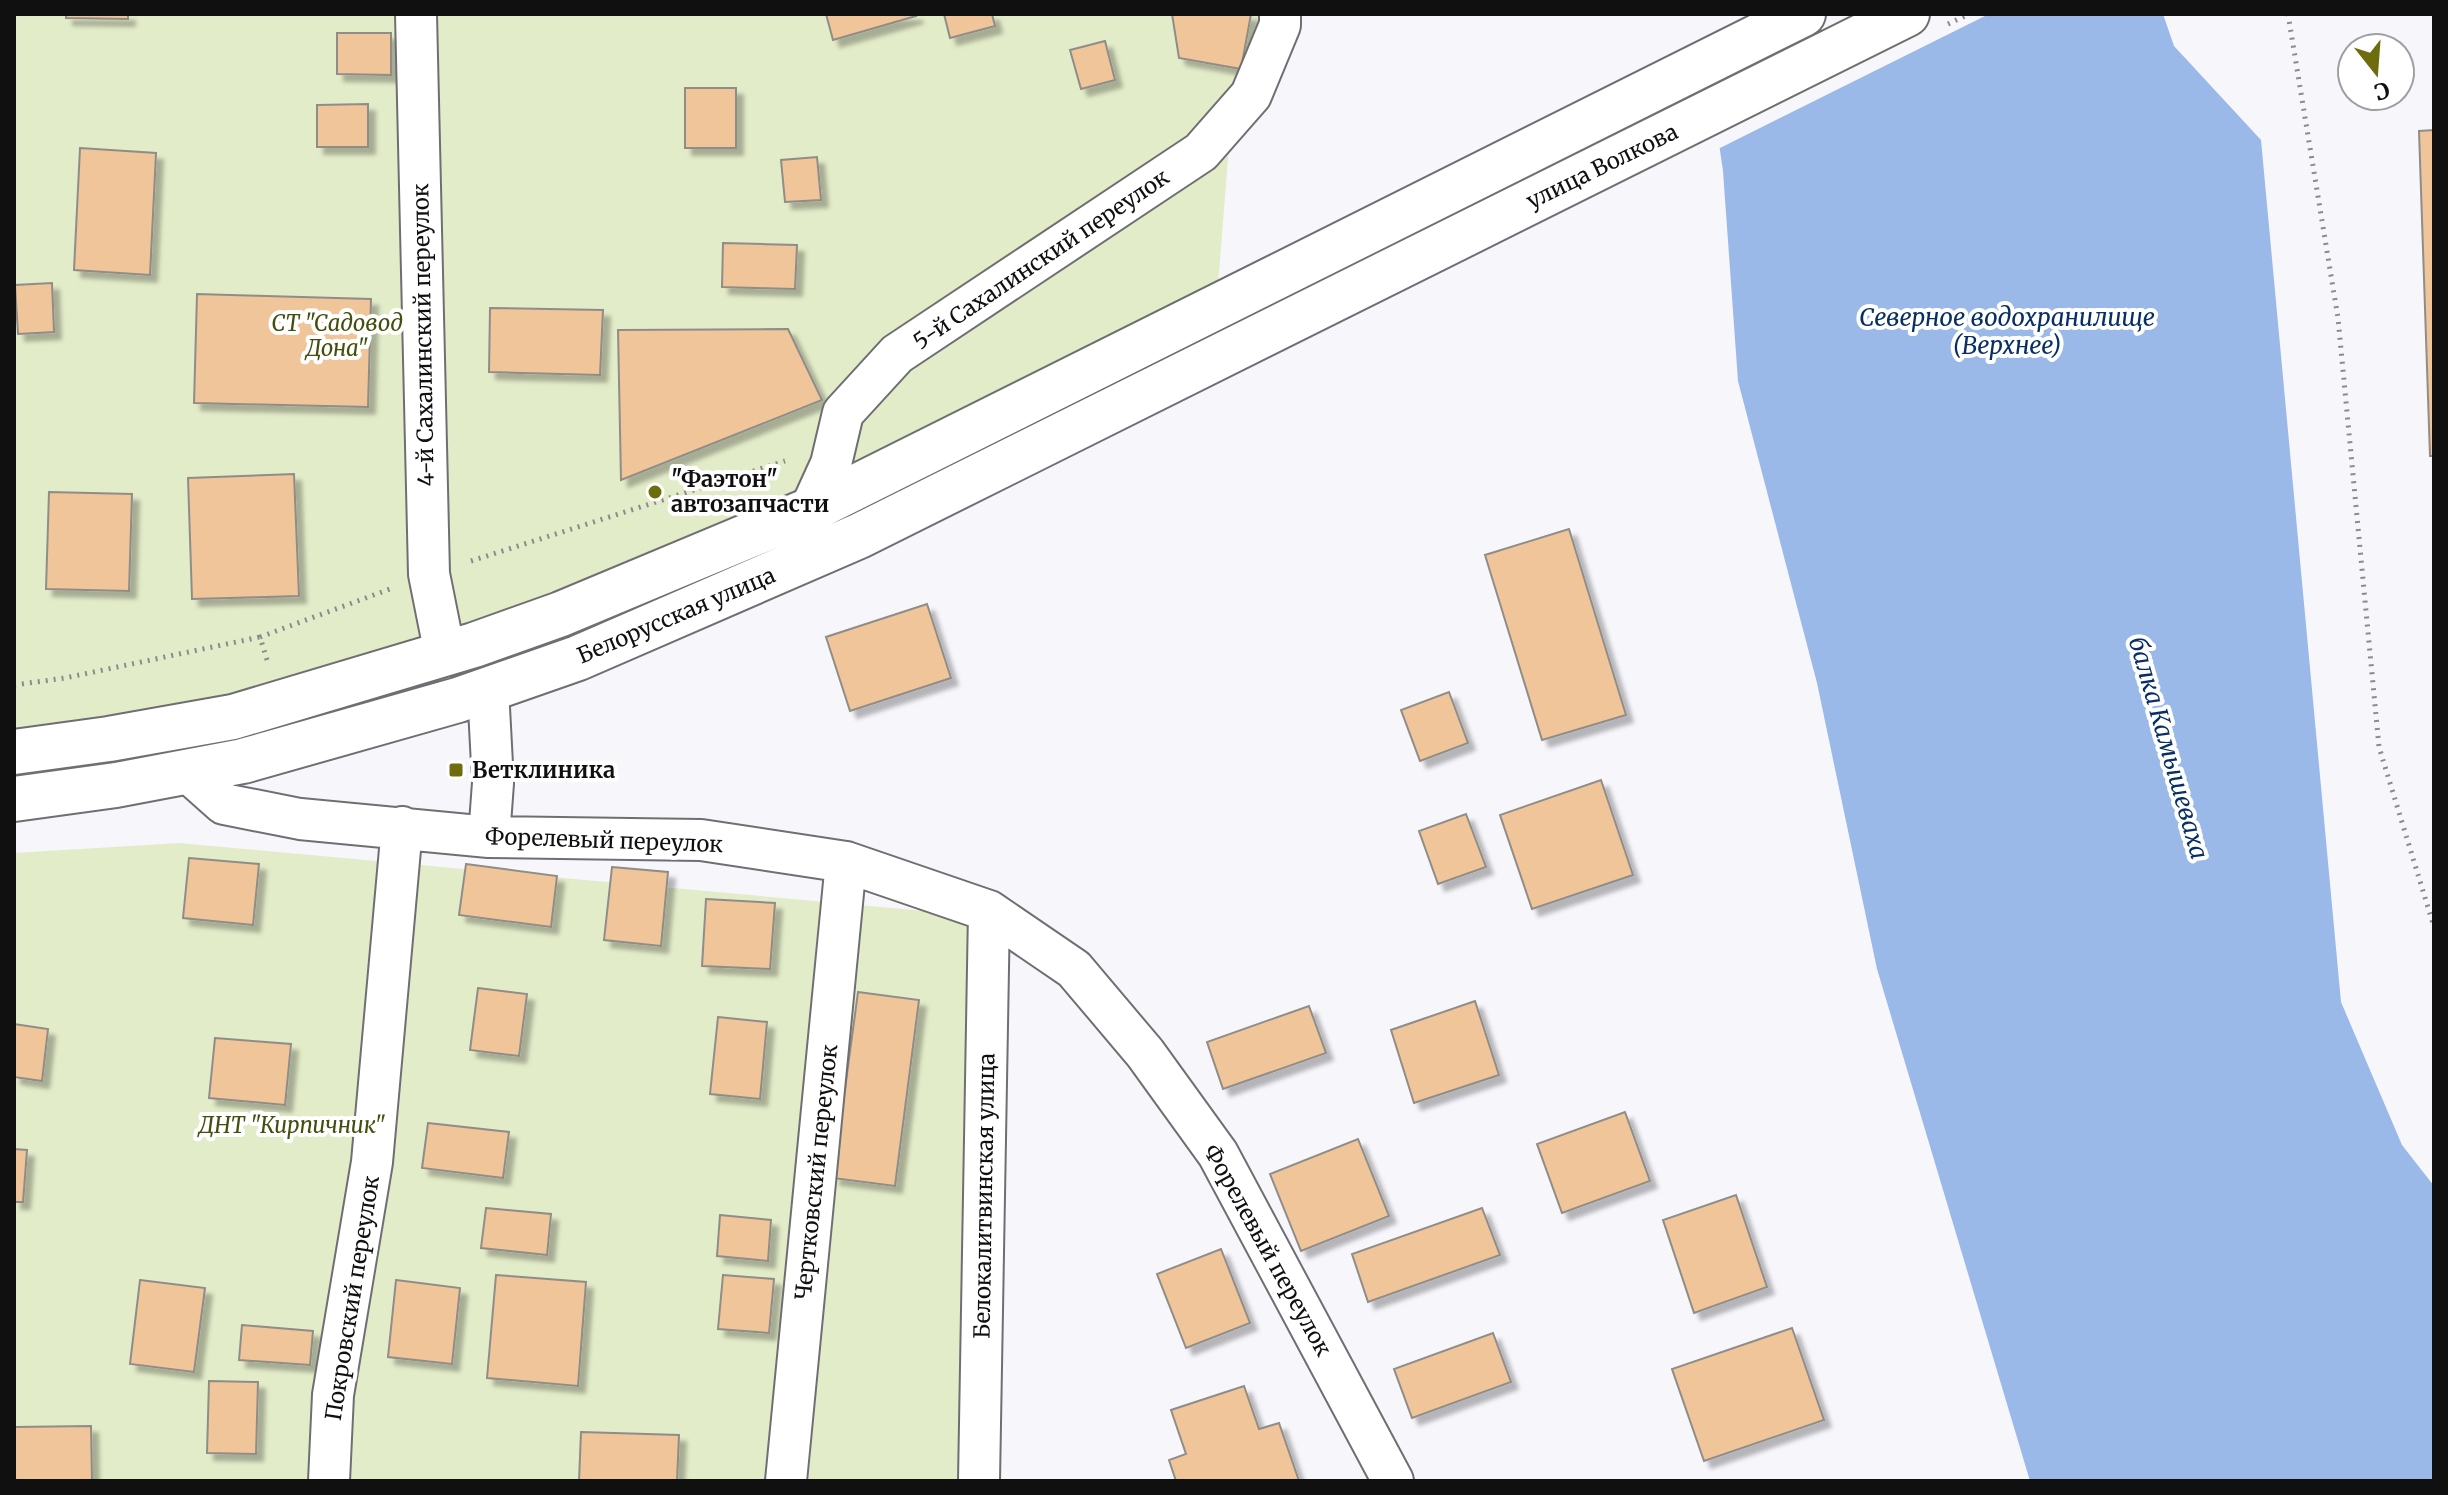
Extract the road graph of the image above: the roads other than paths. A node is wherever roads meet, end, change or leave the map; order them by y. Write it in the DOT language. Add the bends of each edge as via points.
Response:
graph roads {
  1 [pos="416,14"];
  2 [pos="1280,14"];
  3 [pos="1803,14"];
  4 [pos="1907,14"];
  5 [pos="1278,276"];
  6 [pos="1298,317"];
  7 [pos="810,510"];
  8 [pos="445,654"];
  9 [pos="488,689"];
  10 [pos="14,752"];
  11 [pos="188,772"];
  12 [pos="14,799"];
  13 [pos="402,827"];
  14 [pos="489,837"];
  15 [pos="846,862"];
  16 [pos="989,911"];
  17 [pos="329,1481"];
  18 [pos="786,1481"];
  19 [pos="979,1481"];
  20 [pos="1393,1481"];
  1 -- 8 [label="street, 4-й Сахалинский переулок" via="429,574"];
  2 -- 7 [label="street, 5-й Сахалинский переулок" via="1251,95 1201,152 897,354 843,413 831,464"];
  3 -- 5 [label="main road, улица Волкова"];
  4 -- 6 [label="main road, улица Волкова"];
  5 -- 7 [label="main road, Белорусская улица"];
  6 -- 9 [label="main road, Белорусская улица" via="859,536 578,658"];
  7 -- 8 [label="main road, Белорусская улица" via="561,614"];
  8 -- 10 [label="main road, Белорусская улица" via="233,717"];
  9 -- 11 [label="main road, Белорусская улица" via="310,743"];
  9 -- 14 [label="street" via="493,783"];
  11 -- 12 [label="main road, Белорусская улица"];
  11 -- 13 [label="street, Форелевый переулок" via="224,804 300,819"];
  13 -- 14 [label="street, Форелевый переулок"];
  13 -- 17 [label="street, Покровский переулок" via="372,1162 333,1395"];
  14 -- 15 [label="street, Форелевый переулок" via="701,840"];
  15 -- 16 [label="street, Форелевый переулок"];
  15 -- 18 [label="street, Чертковский переулок"];
  16 -- 19 [label="street, Белокалитвинская улица"];
  16 -- 20 [label="street, Форелевый переулок" via="1074,969 1145,1053 1218,1154"];
}
